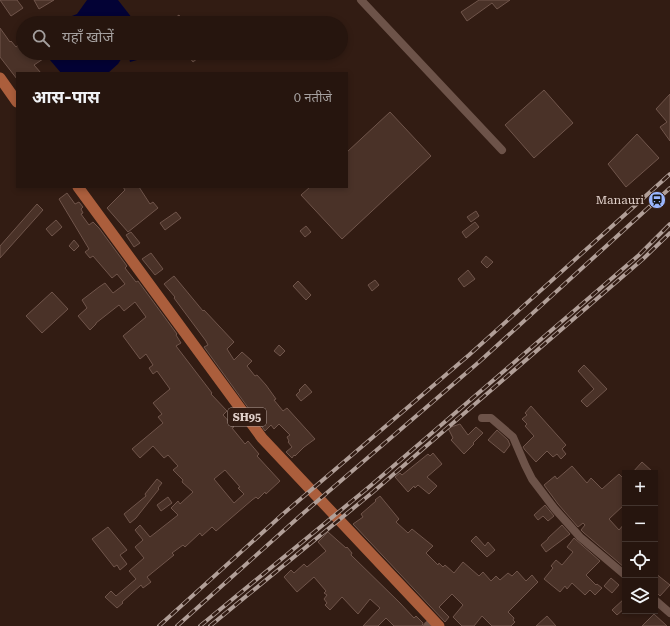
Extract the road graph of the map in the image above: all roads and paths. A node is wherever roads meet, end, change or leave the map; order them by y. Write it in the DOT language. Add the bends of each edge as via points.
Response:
graph roads {
  1 [pos="361,0"];
  2 [pos="0,78"];
  3 [pos="16,101"];
  4 [pos="502,150"];
  5 [pos="79,188"];
  6 [pos="482,418"];
  7 [pos="622,572"];
  8 [pos="658,602"];
  9 [pos="670,612"];
  10 [pos="439,626"];
  1 -- 4 [label="street"];
  2 -- 3 [label="main road"];
  5 -- 10 [label="main road, SH95" via="262,438"];
  6 -- 7 [label="street" via="491,418 513,437 524,465 546,498 580,537"];
  8 -- 9 [label="street"];
}
